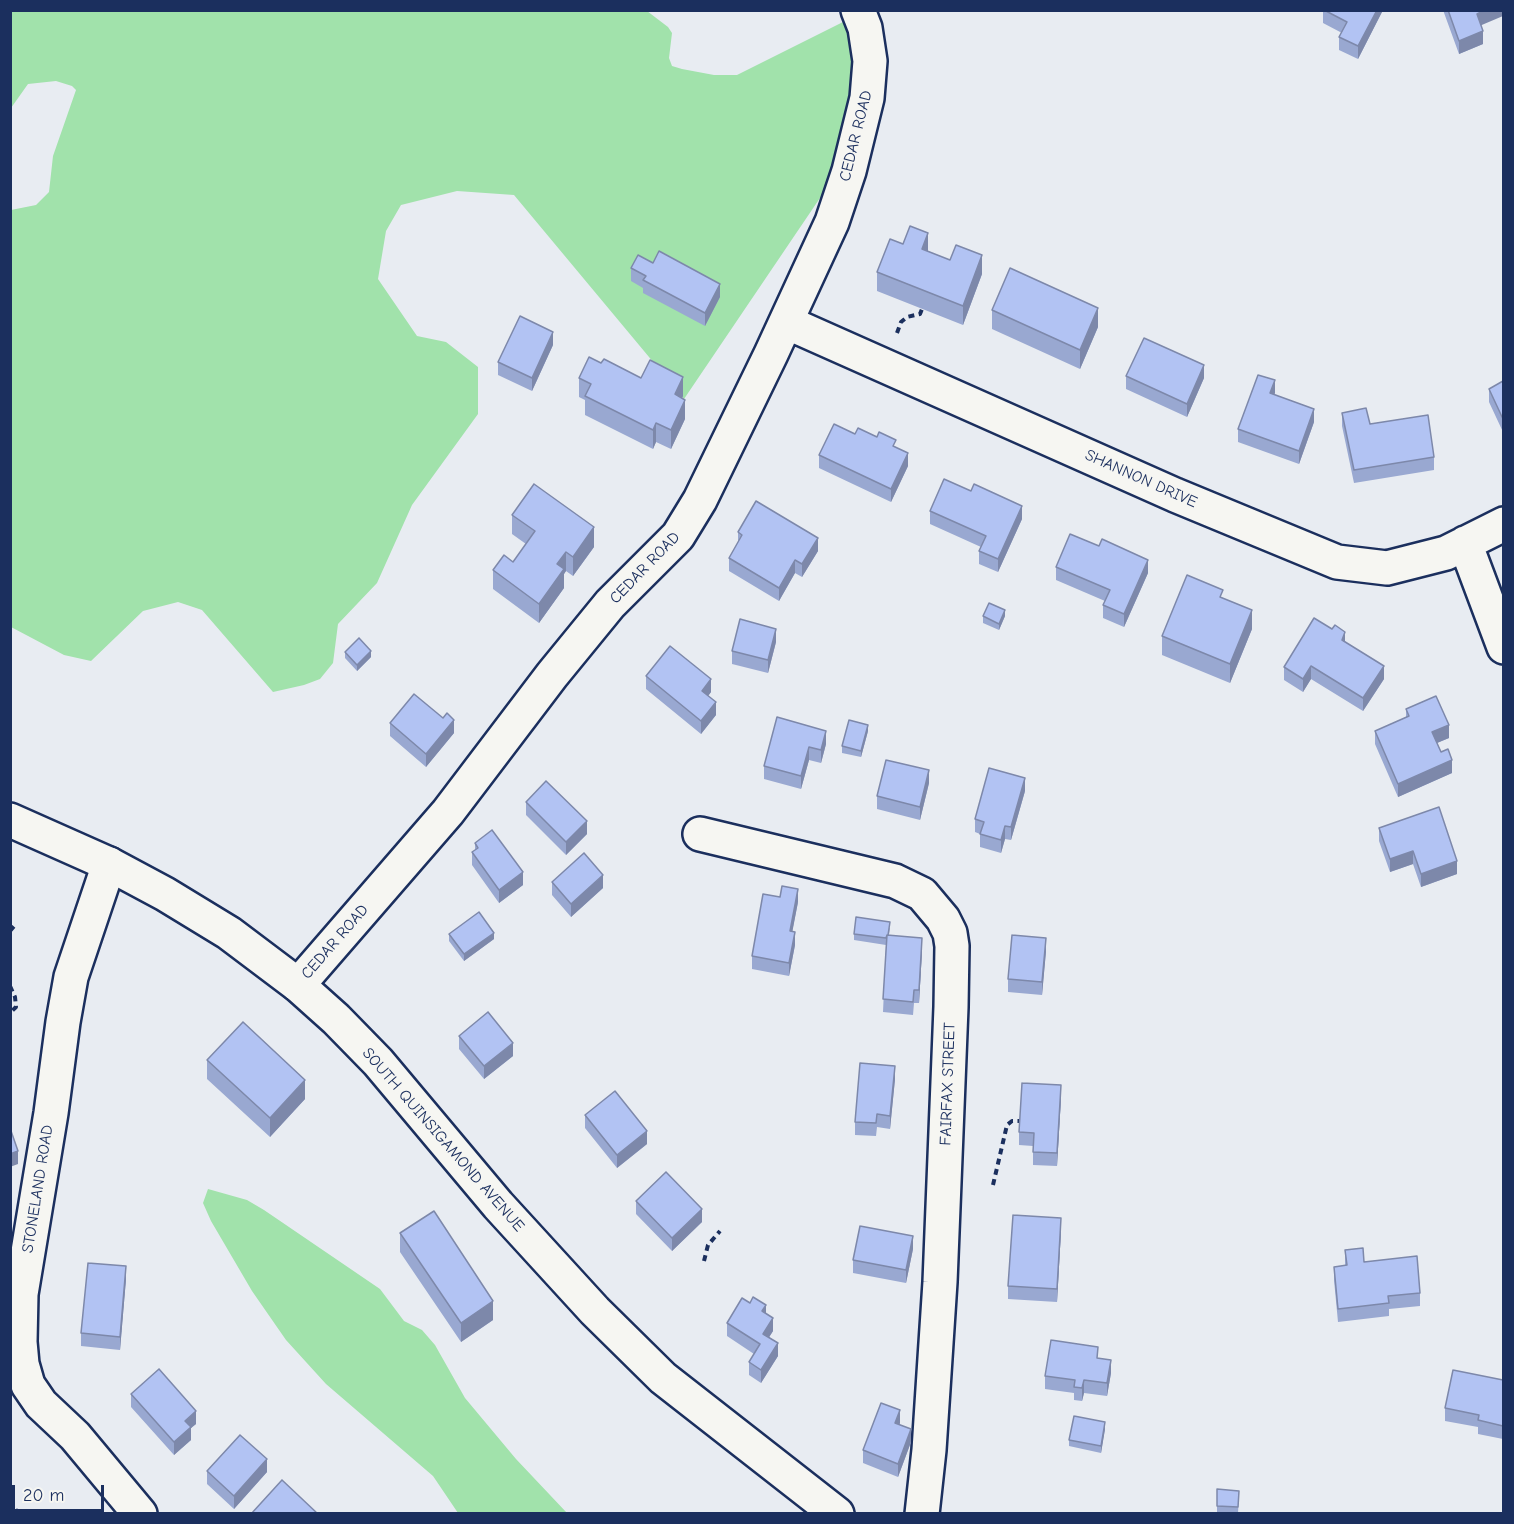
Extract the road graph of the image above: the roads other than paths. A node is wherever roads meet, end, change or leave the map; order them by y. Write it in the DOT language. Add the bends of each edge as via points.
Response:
graph roads {
  1 [pos="858,10"];
  2 [pos="786,322"];
  3 [pos="1503,524"];
  4 [pos="1465,543"];
  5 [pos="1503,647"];
  6 [pos="10,820"];
  7 [pos="700,834"];
  8 [pos="109,864"];
  9 [pos="298,984"];
  10 [pos="19,1396"];
  11 [pos="140,1514"];
  12 [pos="837,1514"];
  13 [pos="922,1514"];
  1 -- 2 [label="street, CEDAR ROAD" via="870,61 859,135 832,222"];
  2 -- 4 [label="street, SHANNON DRIVE" via="1175,495 1337,562 1387,568 1446,553"];
  2 -- 9 [label="street, CEDAR ROAD" via="700,500 678,536 610,604 441,820"];
  3 -- 4 [label="street, SHANNON DRIVE"];
  4 -- 5 [label="street"];
  6 -- 8 [label="street, SOUTH QUINSIGAMOND AVENUE"];
  7 -- 13 [label="street, FAIRFAX STREET" via="895,881 922,894 944,919 950,933 951,1007 940,1272"];
  8 -- 9 [label="street, SOUTH QUINSIGAMOND AVENUE" via="229,933"];
  8 -- 10 [label="street, STONELAND ROAD" via="78,951 63,1022 21,1294"];
  9 -- 12 [label="street, SOUTH QUINSIGAMOND AVENUE" via="378,1062 533,1245 627,1343 698,1407"];
  10 -- 11 [label="street, STONELAND ROAD" via="41,1404 75,1436"];
}
